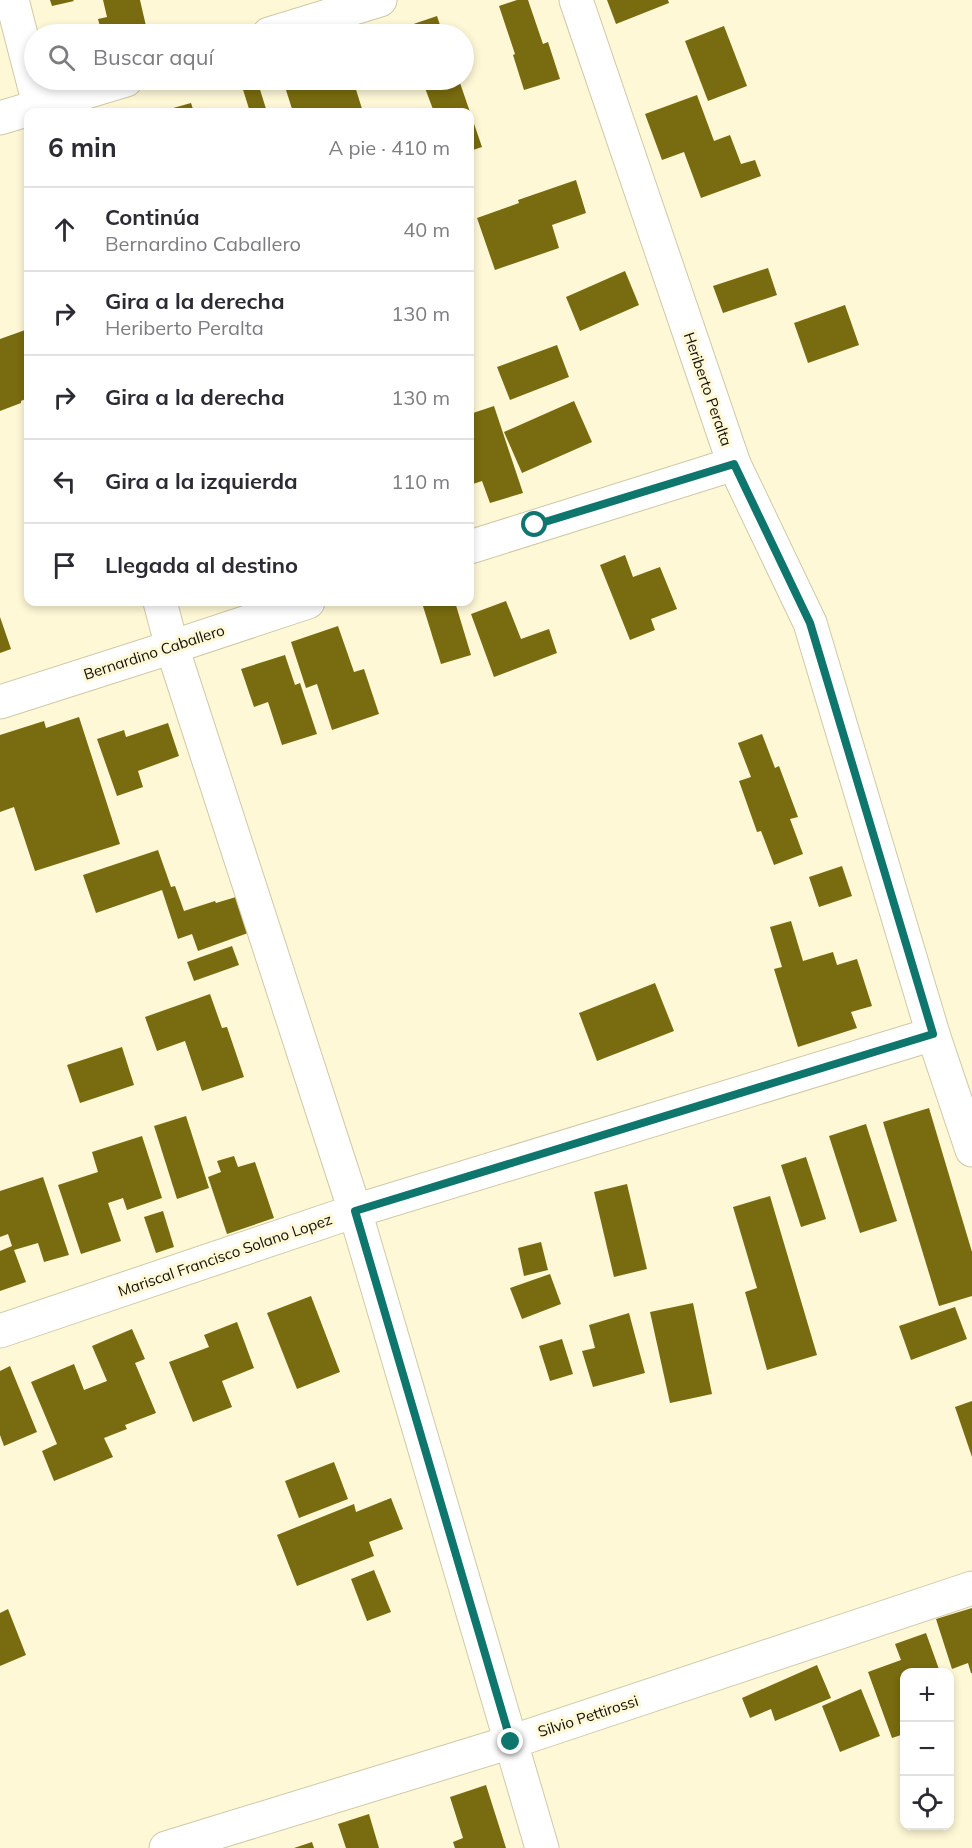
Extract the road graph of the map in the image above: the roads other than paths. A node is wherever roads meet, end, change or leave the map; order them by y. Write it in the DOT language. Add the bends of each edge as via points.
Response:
graph roads {
  1 [pos="12,0"];
  2 [pos="380,0"];
  3 [pos="576,0"];
  4 [pos="302,24"];
  5 [pos="24,45"];
  6 [pos="36,90"];
  7 [pos="97,90"];
  8 [pos="41,108"];
  9 [pos="44,108"];
  10 [pos="24,113"];
  11 [pos="0,118"];
  12 [pos="734,464"];
  13 [pos="474,546"];
  14 [pos="161,606"];
  15 [pos="296,606"];
  16 [pos="171,648"];
  17 [pos="0,702"];
  18 [pos="933,1034"];
  19 [pos="972,1150"];
  20 [pos="355,1211"];
  21 [pos="0,1331"];
  22 [pos="972,1588"];
  23 [pos="511,1742"];
  24 [pos="166,1848"];
  25 [pos="542,1848"];
  1 -- 5 [label="street"];
  2 -- 4 [label="street"];
  3 -- 12 [label="street, Heriberto Peralta"];
  6 -- 8 [label="street"];
  7 -- 9 [label="street"];
  10 -- 11 [label="street"];
  12 -- 13 [label="street"];
  12 -- 18 [label="street, Heriberto Peralta" via="810,623"];
  14 -- 16 [label="street"];
  15 -- 16 [label="street, Bernardino Caballero"];
  16 -- 17 [label="street, Bernardino Caballero"];
  16 -- 20 [label="street"];
  18 -- 19 [label="street, Heriberto Peralta"];
  18 -- 20 [label="street, Mariscal Francisco Solano Lopez"];
  20 -- 21 [label="street, Mariscal Francisco Solano Lopez"];
  20 -- 23 [label="street"];
  22 -- 23 [label="street, Silvio Pettirossi"];
  23 -- 24 [label="street, Silvio Pettirossi"];
  23 -- 25 [label="street"];
}
